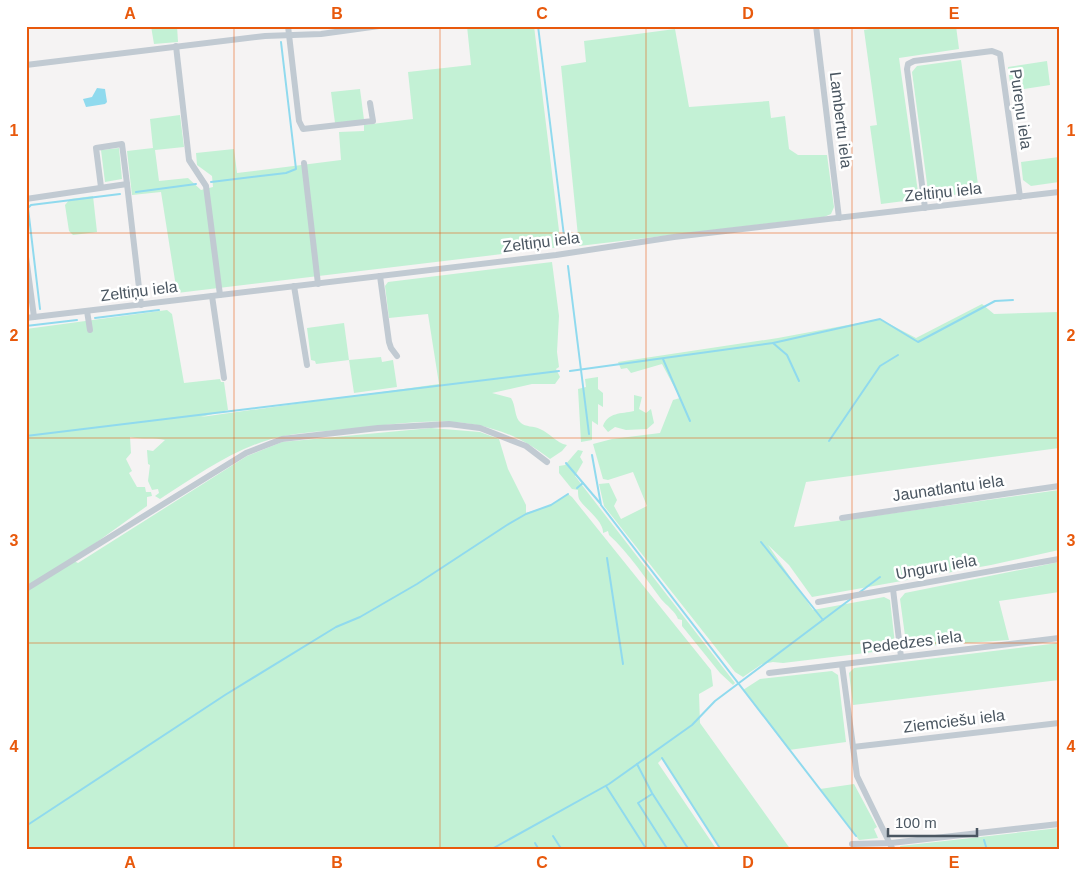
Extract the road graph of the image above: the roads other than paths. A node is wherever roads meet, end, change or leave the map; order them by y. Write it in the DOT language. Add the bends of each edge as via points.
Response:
graph roads {
  1 [pos="288,26"];
  2 [pos="379,26"];
  3 [pos="816,26"];
  4 [pos="289,36"];
  5 [pos="176,46"];
  6 [pos="26,66"];
  7 [pos="370,103"];
  8 [pos="304,163"];
  9 [pos="127,184"];
  10 [pos="101,187"];
  11 [pos="1059,192"];
  12 [pos="1020,197"];
  13 [pos="26,198"];
  14 [pos="925,208"];
  15 [pos="839,218"];
  16 [pos="26,257"];
  17 [pos="380,276"];
  18 [pos="318,284"];
  19 [pos="294,286"];
  20 [pos="220,295"];
  21 [pos="212,296"];
  22 [pos="141,305"];
  23 [pos="87,311"];
  24 [pos="30,318"];
  25 [pos="90,330"];
  26 [pos="397,356"];
  27 [pos="307,365"];
  28 [pos="224,378"];
  29 [pos="547,462"];
  30 [pos="1059,486"];
  31 [pos="842,518"];
  32 [pos="1059,559"];
  33 [pos="26,589"];
  34 [pos="893,589"];
  35 [pos="818,602"];
  36 [pos="1059,638"];
  37 [pos="901,657"];
  38 [pos="842,665"];
  39 [pos="769,673"];
  40 [pos="1059,723"];
  41 [pos="853,747"];
  42 [pos="1059,824"];
  43 [pos="852,844"];
  44 [pos="892,846"];
  1 -- 4 [label="street"];
  2 -- 4 [label="street"];
  3 -- 15 [label="street, Lambertu iela"];
  4 -- 5 [label="street"];
  4 -- 7 [label="street" via="303,130 373,121"];
  5 -- 6 [label="street"];
  5 -- 20 [label="street" via="190,160 206,186"];
  8 -- 18 [label="street"];
  9 -- 10 [label="street"];
  9 -- 10 [label="street" via="122,144 96,148"];
  9 -- 22 [label="street"];
  10 -- 13 [label="street"];
  11 -- 12 [label="street, Zeltiņu iela"];
  12 -- 14 [label="street, Zeltiņu iela"];
  12 -- 14 [label="street, Pureņu iela" via="1000,54 992,51 908,64"];
  14 -- 15 [label="street, Zeltiņu iela"];
  15 -- 17 [label="street, Zeltiņu iela"];
  16 -- 24 [label="street"];
  17 -- 18 [label="street, Zeltiņu iela"];
  17 -- 26 [label="street" via="388,342"];
  18 -- 19 [label="street, Zeltiņu iela"];
  19 -- 20 [label="street, Zeltiņu iela"];
  19 -- 27 [label="street"];
  20 -- 21 [label="street, Zeltiņu iela"];
  21 -- 22 [label="street, Zeltiņu iela"];
  21 -- 28 [label="street"];
  22 -- 23 [label="street, Zeltiņu iela"];
  23 -- 24 [label="street, Zeltiņu iela"];
  23 -- 25 [label="street"];
  29 -- 33 [label="street" via="526,446 480,428 449,424 378,428 271,442 246,453"];
  30 -- 31 [label="street, Jaunatlantu iela"];
  32 -- 34 [label="street, Unguru iela"];
  34 -- 35 [label="street, Unguru iela"];
  34 -- 37 [label="street"];
  36 -- 37 [label="street, Pededzes iela"];
  37 -- 38 [label="street, Pededzes iela"];
  38 -- 39 [label="street, Pededzes iela"];
  38 -- 41 [label="street"];
  40 -- 41 [label="street, Ziemciešu iela"];
  41 -- 44 [label="street" via="857,776"];
  42 -- 44 [label="street"];
  43 -- 44 [label="street"];
}
